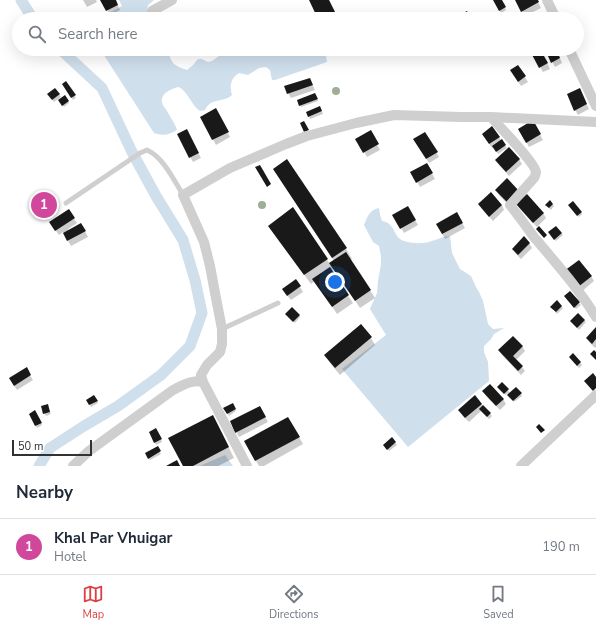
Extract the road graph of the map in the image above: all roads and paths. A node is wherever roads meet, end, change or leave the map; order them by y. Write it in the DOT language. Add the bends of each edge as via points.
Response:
graph roads {
  1 [pos="172,0"];
  2 [pos="547,0"];
  3 [pos="152,10"];
  4 [pos="553,12"];
  5 [pos="573,56"];
  6 [pos="596,106"];
  7 [pos="491,117"];
  8 [pos="596,122"];
  9 [pos="183,195"];
  10 [pos="66,203"];
  11 [pos="278,303"];
  12 [pos="596,317"];
  13 [pos="222,329"];
  14 [pos="203,382"];
  15 [pos="596,394"];
  16 [pos="73,466"];
  17 [pos="248,466"];
  18 [pos="521,466"];
  1 -- 3 [label="street"];
  2 -- 4 [label="street"];
  5 -- 6 [label="street"];
  7 -- 8 [label="street"];
  7 -- 9 [label="street" via="394,115 356,123 280,146 230,168"];
  7 -- 12 [label="street" via="536,173 510,205 566,274"];
  9 -- 10 [label="lane" via="163,164 148,150"];
  9 -- 13 [label="street" via="204,242"];
  11 -- 13 [label="lane"];
  13 -- 14 [label="street" via="220,352 201,375"];
  14 -- 16 [label="street" via="184,384 173,390 89,451"];
  14 -- 17 [label="street"];
  15 -- 18 [label="street"];
}
